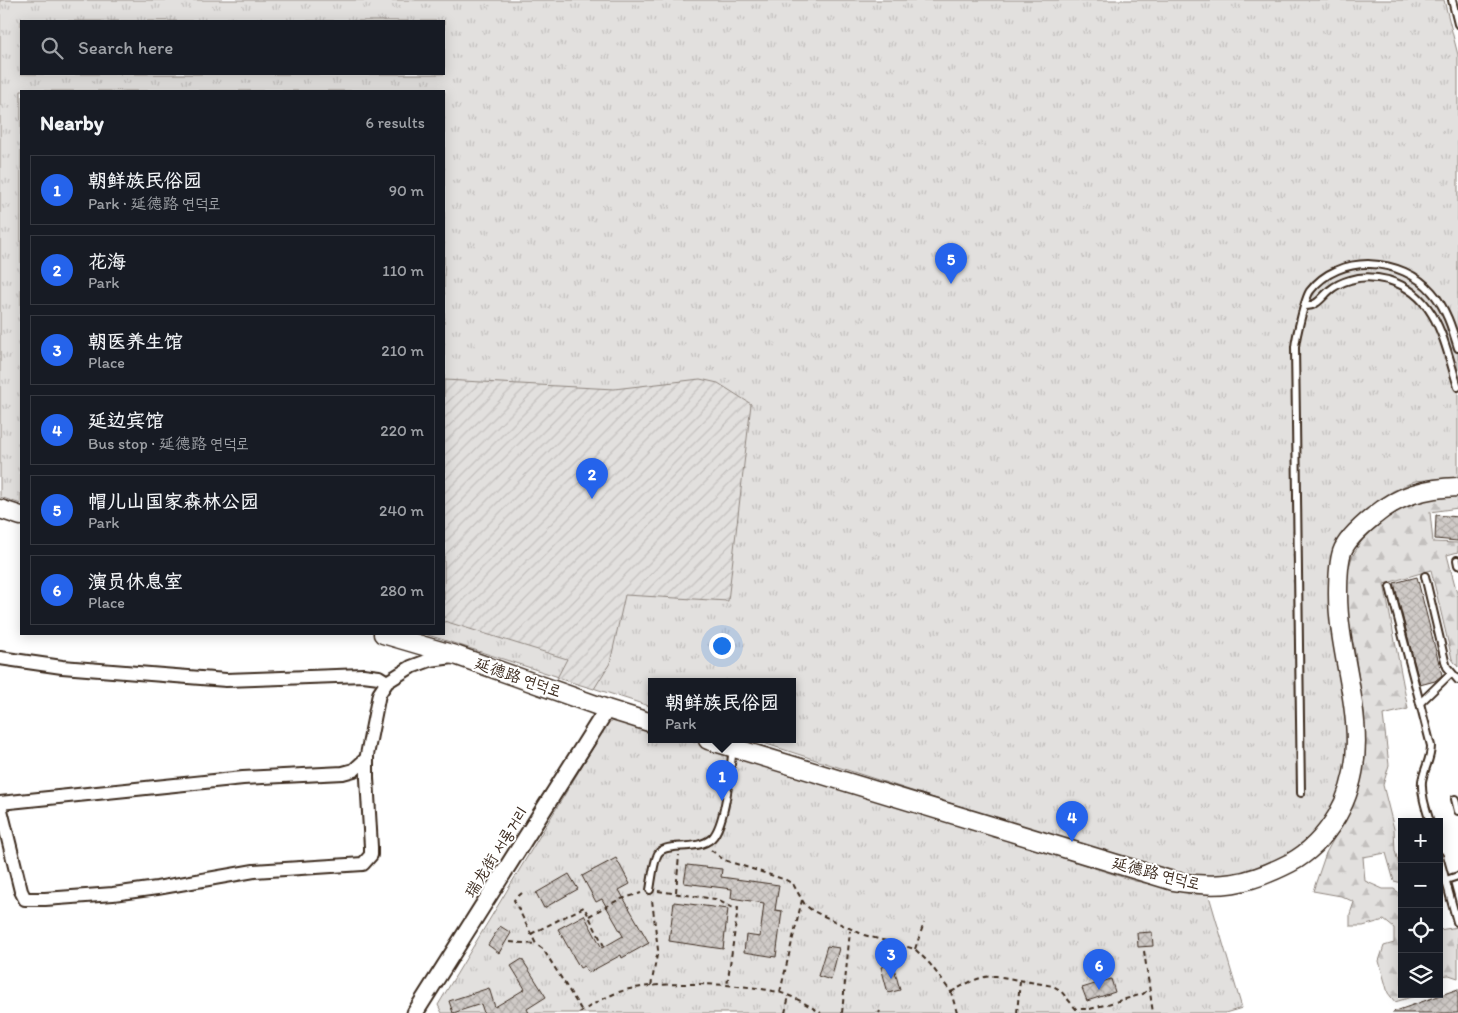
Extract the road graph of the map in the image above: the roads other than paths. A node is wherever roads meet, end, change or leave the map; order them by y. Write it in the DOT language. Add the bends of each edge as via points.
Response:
graph roads {
  1 [pos="1452,0"];
  2 [pos="1458,24"];
  3 [pos="1305,306"];
  4 [pos="1458,348"];
  5 [pos="1458,386"];
  6 [pos="1458,487"];
  7 [pos="0,510"];
  8 [pos="20,516"];
  9 [pos="1425,576"];
  10 [pos="1390,587"];
  11 [pos="386,635"];
  12 [pos="458,656"];
  13 [pos="0,658"];
  14 [pos="1452,673"];
  15 [pos="1458,680"];
  16 [pos="387,682"];
  17 [pos="1420,703"];
  18 [pos="607,709"];
  19 [pos="648,722"];
  20 [pos="719,743"];
  21 [pos="733,747"];
  22 [pos="367,758"];
  23 [pos="1301,793"];
  24 [pos="1455,799"];
  25 [pos="0,805"];
  26 [pos="1458,811"];
  27 [pos="1429,818"];
  28 [pos="1441,863"];
  29 [pos="1458,876"];
  30 [pos="1446,880"];
  31 [pos="650,890"];
  32 [pos="1457,922"];
  33 [pos="415,1013"];
  1 -- 2 [label="lane"];
  3 -- 4 [label="lane" via="1308,292 1339,270 1354,265 1390,266 1418,278 1431,290 1449,321"];
  3 -- 5 [label="lane" via="1316,303 1342,282 1353,279 1367,277 1400,284 1416,293 1436,320"];
  3 -- 23 [label="lane" via="1295,347"];
  6 -- 21 [label="main road, 延德路 연덕로" via="1408,494 1384,507 1360,527 1342,551 1338,617 1357,731 1352,780 1343,805 1311,849 1262,876 1226,885 1201,886 1173,881"];
  7 -- 8 [label="main road"];
  9 -- 14 [label="lane" via="1444,661"];
  10 -- 17 [label="lane"];
  11 -- 12 [label="main road, 延德路 연덕로"];
  12 -- 16 [label="street" via="411,666"];
  12 -- 18 [label="main road, 延德路 연덕로"];
  13 -- 16 [label="street" via="49,666 226,680 363,675 379,677"];
  14 -- 15 [label="lane"];
  14 -- 17 [label="lane"];
  16 -- 22 [label="street" via="376,703"];
  17 -- 27 [label="lane" via="1431,746 1422,780"];
  18 -- 19 [label="main road, 延德路 연덕로"];
  18 -- 33 [label="street, 瑞龙街 서룡거리"];
  20 -- 21 [label="main road, 延德路 연덕로"];
  21 -- 31 [label="lane" via="719,827 704,844 661,849"];
  22 -- 25 [label="street" via="354,770 343,773 243,778"];
  22 -- 25 [label="street" via="371,855 359,865 254,871 113,894 25,899"];
  24 -- 26 [label="lane"];
  28 -- 30 [label="lane"];
  29 -- 30 [label="lane"];
  30 -- 32 [label="lane"];
}
